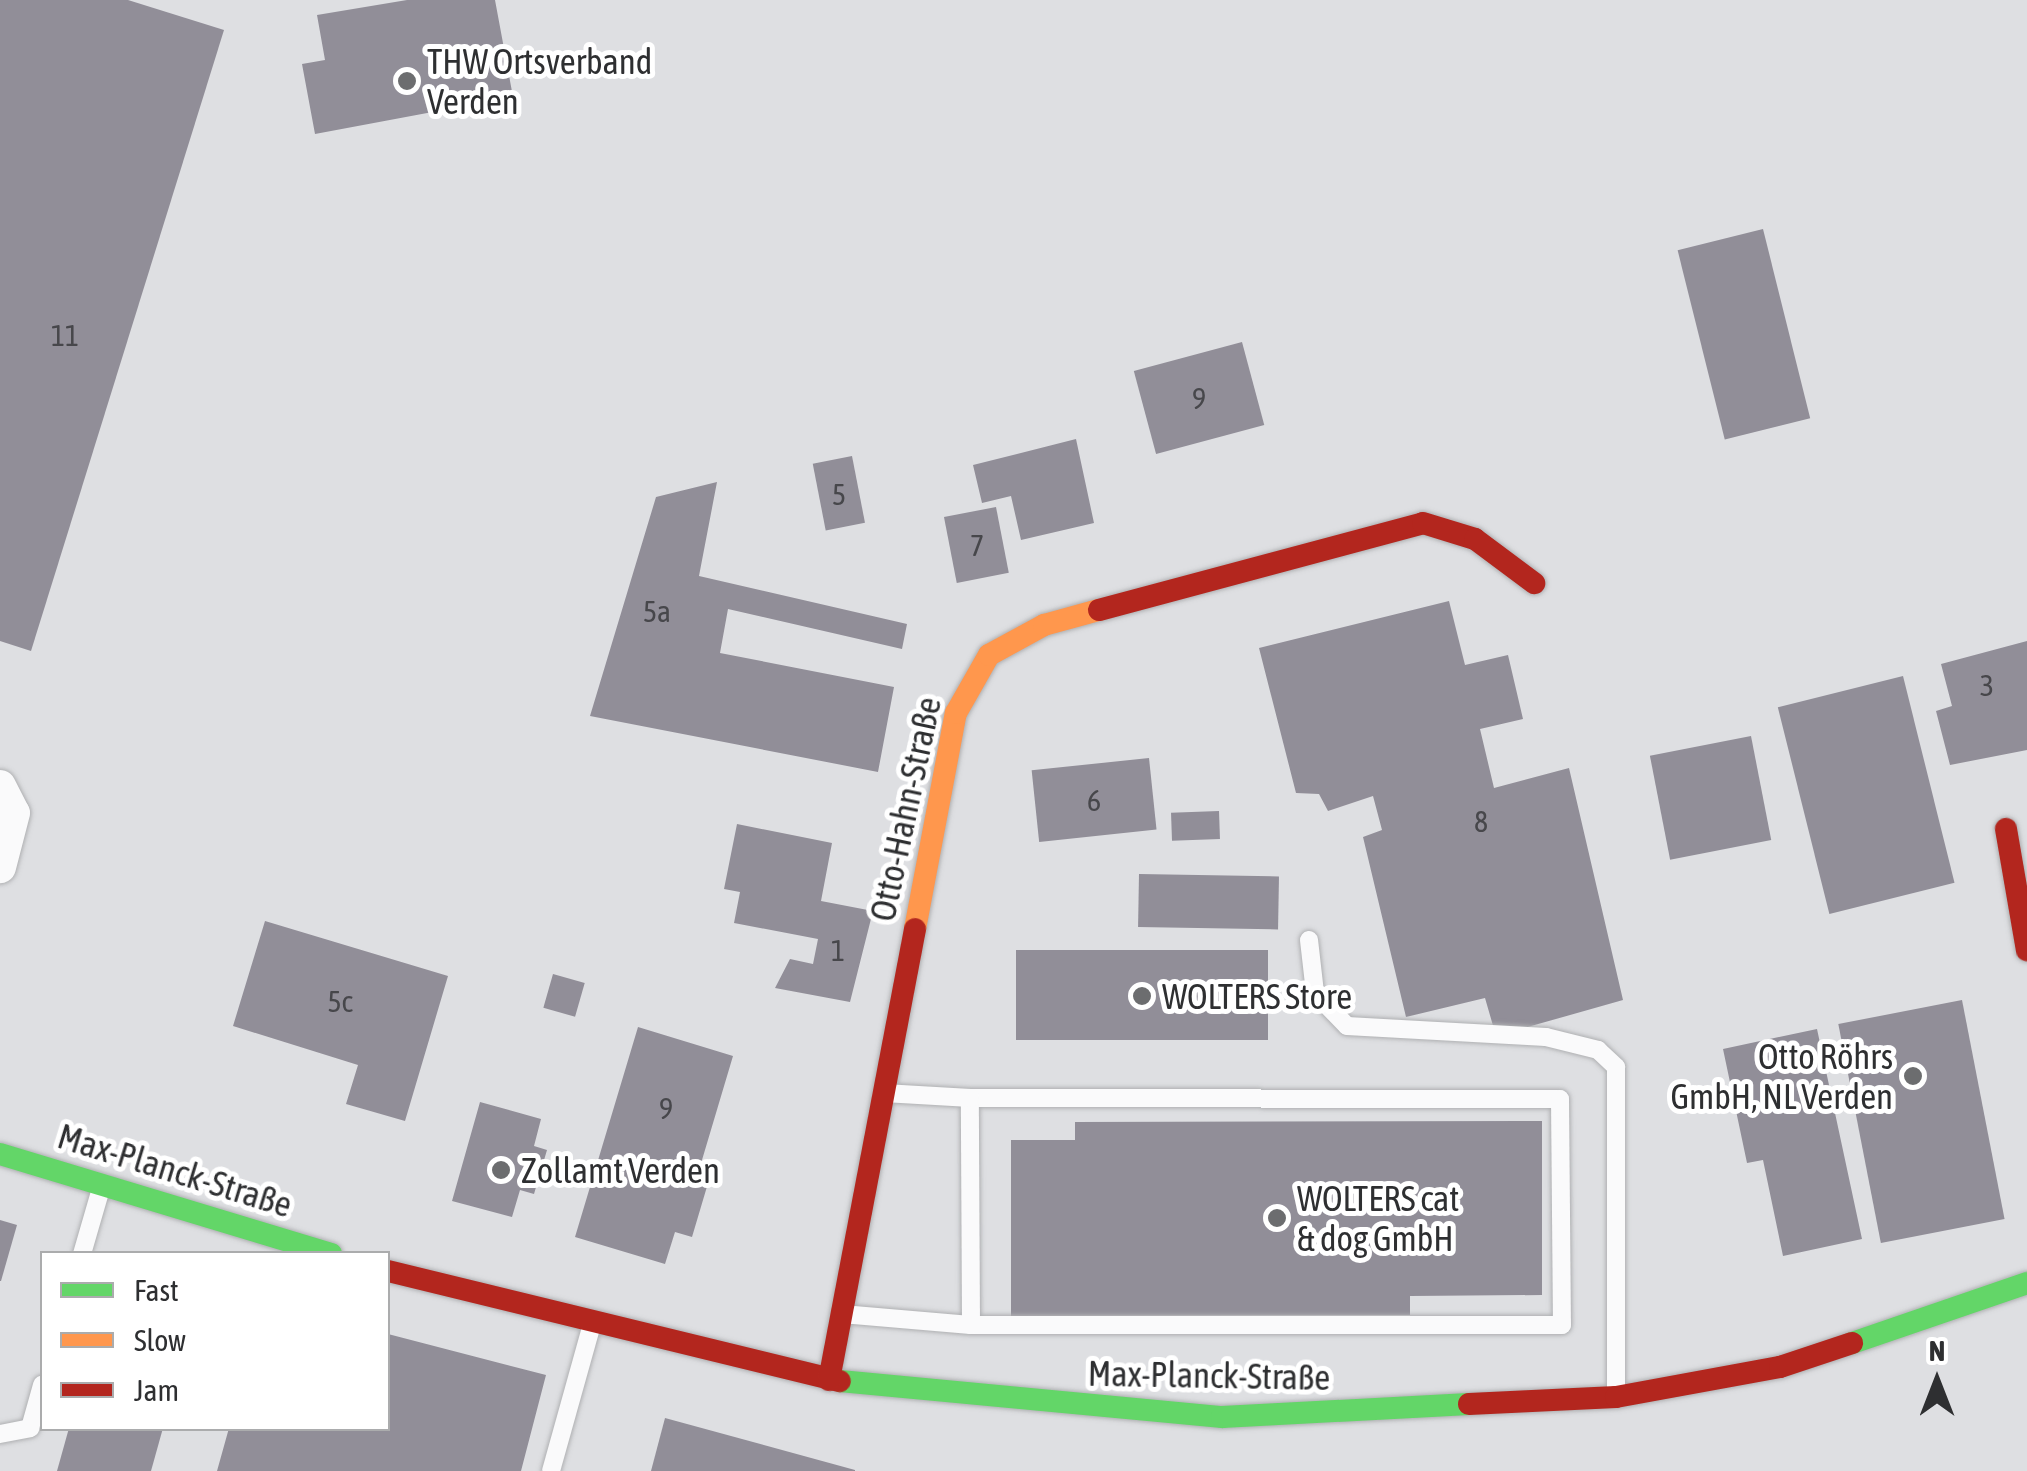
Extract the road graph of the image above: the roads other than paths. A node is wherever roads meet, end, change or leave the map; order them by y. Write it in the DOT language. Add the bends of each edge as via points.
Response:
graph roads {
  1 [pos="1534,583"];
  2 [pos="0,786"];
  3 [pos="2006,829"];
  4 [pos="0,867"];
  5 [pos="1309,940"];
  6 [pos="2027,950"];
  7 [pos="884,1093"];
  8 [pos="970,1098"];
  9 [pos="0,1154"];
  10 [pos="102,1185"];
  11 [pos="83,1251"];
  12 [pos="320,1251"];
  13 [pos="390,1272"];
  14 [pos="2027,1284"];
  15 [pos="842,1314"];
  16 [pos="971,1325"];
  17 [pos="591,1328"];
  18 [pos="830,1380"];
  19 [pos="40,1392"];
  20 [pos="1616,1397"];
  21 [pos="0,1434"];
  22 [pos="551,1471"];
  1 -- 7 [label="street, Otto-Hahn-Straße" via="1476,539 1423,523 1012,636 989,655 956,712"];
  2 -- 4 [label="street" via="14,814"];
  3 -- 6 [label="street"];
  5 -- 20 [label="lane" via="1315,993 1347,1026 1546,1037 1598,1050 1616,1067"];
  7 -- 8 [label="lane"];
  7 -- 15 [label="street, Otto-Hahn-Straße"];
  8 -- 16 [label="lane"];
  8 -- 16 [label="lane" via="1560,1099 1562,1325"];
  9 -- 10 [label="street, Max-Planck-Straße"];
  10 -- 11 [label="lane"];
  10 -- 12 [label="street, Max-Planck-Straße"];
  13 -- 17 [label="street, Max-Planck-Straße"];
  14 -- 20 [label="street, Max-Planck-Straße" via="1780,1367"];
  15 -- 16 [label="lane"];
  15 -- 18 [label="street, Otto-Hahn-Straße"];
  17 -- 18 [label="street, Max-Planck-Straße"];
  17 -- 22 [label="lane"];
  18 -- 20 [label="street, Max-Planck-Straße" via="1222,1417"];
  19 -- 21 [label="lane" via="30,1428"];
}
